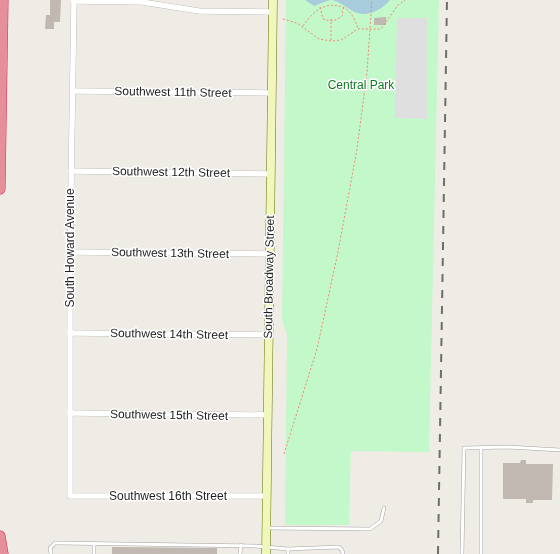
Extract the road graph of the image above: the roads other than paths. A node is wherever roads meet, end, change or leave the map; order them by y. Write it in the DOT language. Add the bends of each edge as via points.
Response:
graph roads {
  1 [pos="3,0"];
  2 [pos="74,0"];
  3 [pos="273,0"];
  4 [pos="273,12"];
  5 [pos="74,91"];
  6 [pos="272,93"];
  7 [pos="71,171"];
  8 [pos="271,174"];
  9 [pos="0,190"];
  10 [pos="70,252"];
  11 [pos="270,254"];
  12 [pos="70,333"];
  13 [pos="269,335"];
  14 [pos="70,413"];
  15 [pos="268,415"];
  16 [pos="481,448"];
  17 [pos="560,450"];
  18 [pos="70,496"];
  19 [pos="266,496"];
  20 [pos="384,508"];
  21 [pos="266,528"];
  22 [pos="0,536"];
  23 [pos="94,544"];
  24 [pos="241,545"];
  25 [pos="288,549"];
  26 [pos="266,551"];
  27 [pos="3,554"];
  28 [pos="51,554"];
  29 [pos="94,554"];
  30 [pos="240,554"];
  31 [pos="288,554"];
  32 [pos="343,554"];
  33 [pos="462,554"];
  34 [pos="481,554"];
  1 -- 9 [label="highway"];
  2 -- 4 [label="street" via="142,2 198,11"];
  2 -- 5 [label="street, South Howard Avenue"];
  3 -- 4 [label="main road, South Broadway Street"];
  4 -- 6 [label="main road, South Broadway Street"];
  5 -- 6 [label="street, Southwest 11th Street"];
  5 -- 7 [label="street, South Howard Avenue"];
  6 -- 8 [label="main road, South Broadway Street"];
  7 -- 8 [label="street, Southwest 12th Street"];
  7 -- 10 [label="street, South Howard Avenue"];
  8 -- 11 [label="main road, South Broadway Street"];
  10 -- 11 [label="street, Southwest 13th Street"];
  10 -- 12 [label="street, South Howard Avenue"];
  11 -- 13 [label="main road, South Broadway Street"];
  12 -- 13 [label="street, Southwest 14th Street"];
  12 -- 14 [label="street, South Howard Avenue"];
  13 -- 15 [label="main road, South Broadway Street"];
  14 -- 15 [label="street, Southwest 15th Street"];
  14 -- 18 [label="street, South Howard Avenue"];
  15 -- 19 [label="main road, South Broadway Street"];
  16 -- 17 [label="lane"];
  16 -- 33 [label="lane" via="464,448"];
  16 -- 34 [label="lane"];
  18 -- 19 [label="street, Southwest 16th Street"];
  19 -- 21 [label="main road, South Broadway Street"];
  20 -- 21 [label="lane" via="381,521 370,529"];
  21 -- 26 [label="main road, South Broadway Street"];
  22 -- 27 [label="highway"];
  23 -- 24 [label="lane"];
  23 -- 28 [label="lane" via="55,544 50,548"];
  23 -- 29 [label="lane"];
  24 -- 26 [label="lane"];
  24 -- 30 [label="lane"];
  25 -- 26 [label="lane"];
  25 -- 31 [label="lane"];
  25 -- 32 [label="lane" via="339,546"];
}
